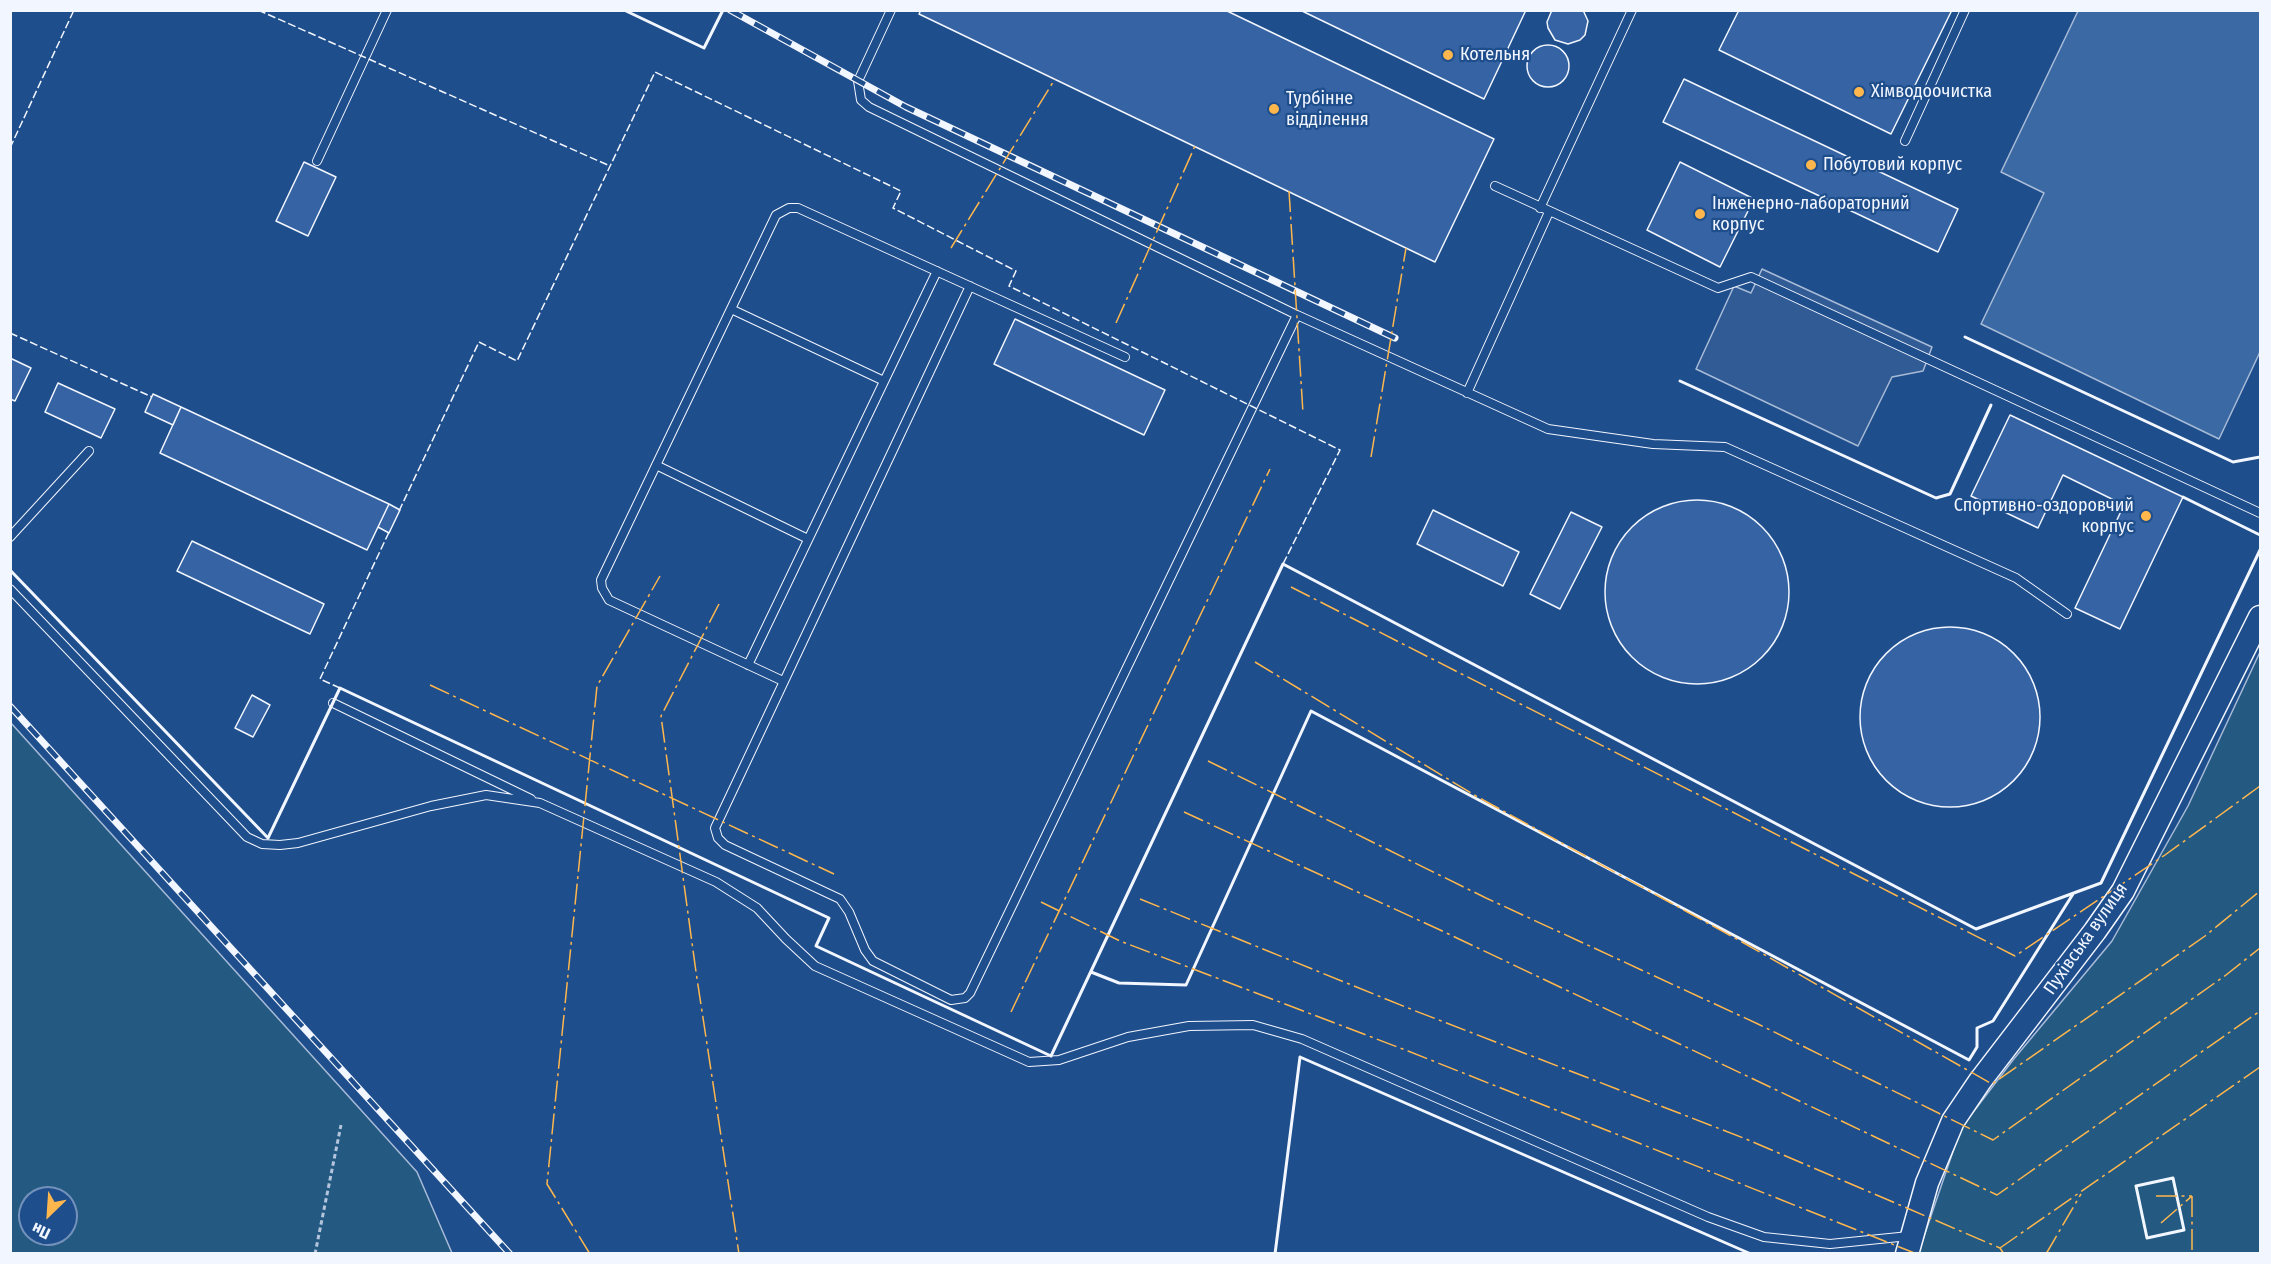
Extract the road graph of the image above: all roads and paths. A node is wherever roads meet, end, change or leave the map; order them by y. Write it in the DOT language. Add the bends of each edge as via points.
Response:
graph roads {
  1 [pos="387,10"];
  2 [pos="891,10"];
  3 [pos="1632,10"];
  4 [pos="1965,10"];
  5 [pos="1905,141"];
  6 [pos="317,161"];
  7 [pos="1495,186"];
  8 [pos="1545,210"];
  9 [pos="937,271"];
  10 [pos="970,286"];
  11 [pos="730,309"];
  12 [pos="1297,315"];
  13 [pos="1125,357"];
  14 [pos="884,381"];
  15 [pos="1467,393"];
  16 [pos="89,451"];
  17 [pos="656,465"];
  18 [pos="2260,513"];
  19 [pos="10,537"];
  20 [pos="808,540"];
  21 [pos="10,589"];
  22 [pos="2067,614"];
  23 [pos="2260,617"];
  24 [pos="748,665"];
  25 [pos="783,681"];
  26 [pos="333,703"];
  27 [pos="540,803"];
  28 [pos="341,1125"];
  29 [pos="1910,1245"];
  30 [pos="315,1254"];
  1 -- 6 [label="lane"];
  2 -- 12 [label="lane" via="858,81 861,100 869,107"];
  3 -- 8 [label="lane"];
  4 -- 5 [label="lane"];
  7 -- 8 [label="lane"];
  8 -- 15 [label="lane"];
  8 -- 18 [label="lane" via="1718,288 1752,277"];
  9 -- 10 [label="lane"];
  9 -- 11 [label="lane" via="798,208 789,208 776,215"];
  9 -- 14 [label="lane"];
  10 -- 13 [label="lane"];
  10 -- 25 [label="lane"];
  11 -- 14 [label="lane"];
  11 -- 17 [label="lane"];
  12 -- 15 [label="lane"];
  12 -- 25 [label="lane" via="965,998 951,1000 873,961 840,899 717,838 716,821"];
  14 -- 20 [label="lane"];
  15 -- 22 [label="lane" via="1548,429 1653,444 1725,447 2016,578"];
  16 -- 19 [label="lane"];
  17 -- 20 [label="lane"];
  17 -- 24 [label="lane" via="601,580 602,588 609,600"];
  20 -- 24 [label="lane"];
  21 -- 27 [label="lane" via="246,837 261,844 298,843 486,795"];
  23 -- 29 [label="street, Пухівська вулиця" via="2123,891 1953,1121 1927,1183"];
  24 -- 25 [label="lane"];
  26 -- 27 [label="lane"];
  27 -- 29 [label="lane" via="716,882 757,908 815,966 1029,1062 1059,1060 1128,1037 1189,1026 1253,1025 1302,1039 1708,1217 1764,1237 1830,1244"];
  28 -- 30 [label="path"];
}
